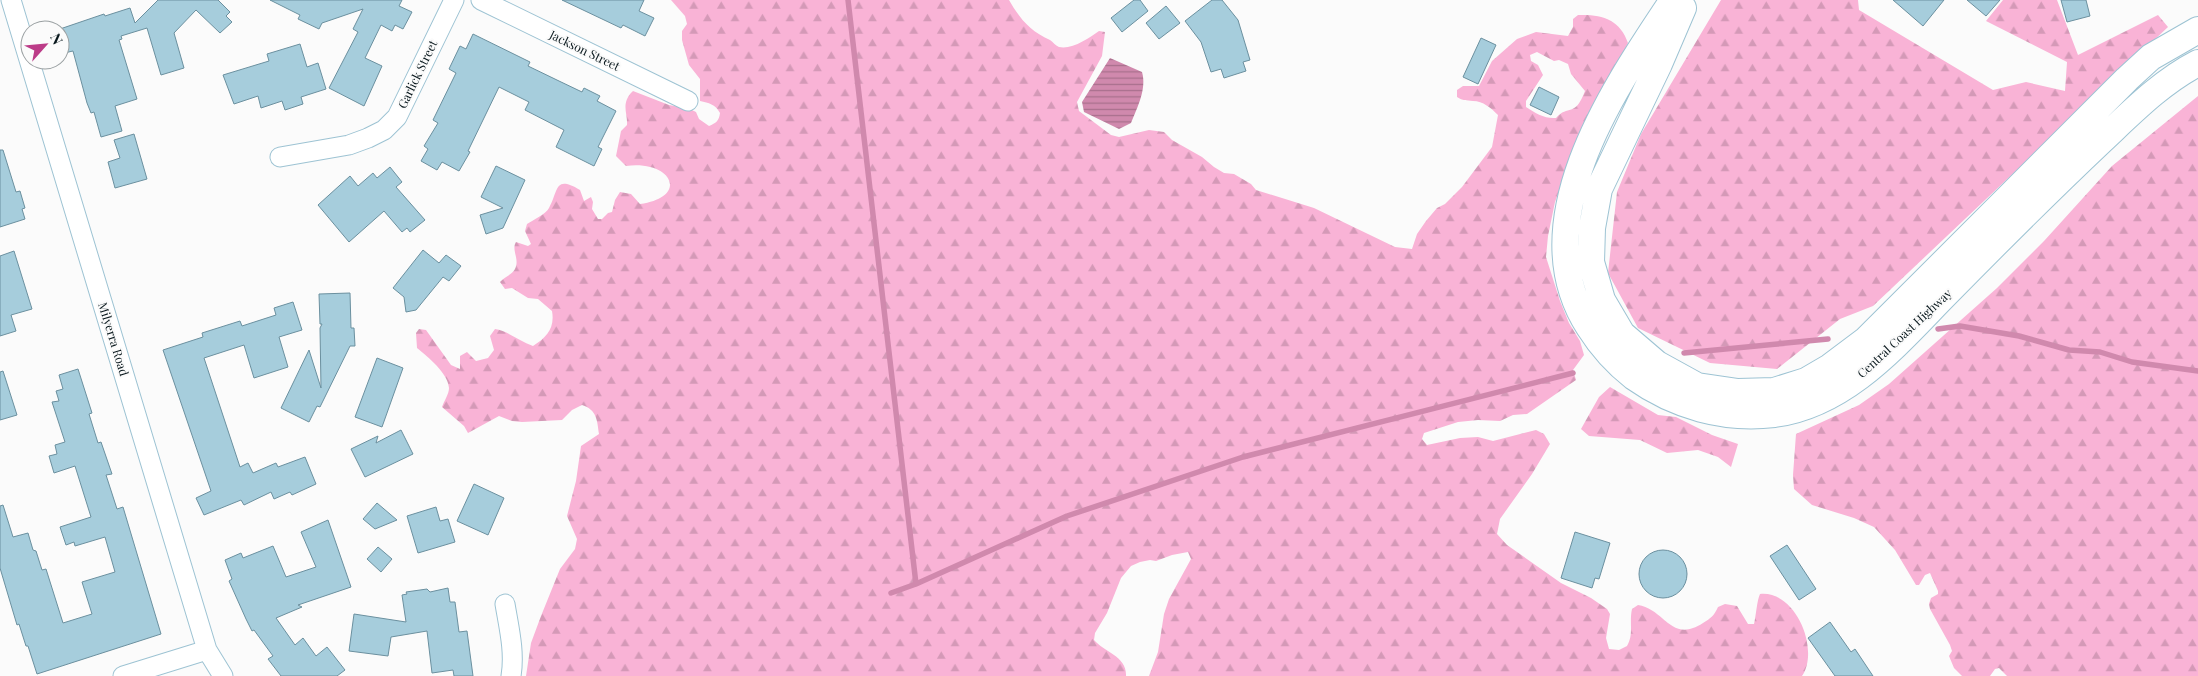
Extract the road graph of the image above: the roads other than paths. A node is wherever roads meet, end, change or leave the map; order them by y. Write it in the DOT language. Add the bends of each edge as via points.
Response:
graph roads {
  1 [pos="454,0"];
  2 [pos="481,0"];
  3 [pos="1673,0"];
  4 [pos="1686,0"];
  5 [pos="17,2"];
  6 [pos="2196,35"];
  7 [pos="2198,63"];
  8 [pos="688,101"];
  9 [pos="280,157"];
  10 [pos="505,604"];
  11 [pos="207,650"];
  12 [pos="123,676"];
  13 [pos="223,676"];
  14 [pos="511,676"];
  1 -- 9 [label="street, Garlick Street" via="397,116 384,130 349,145"];
  2 -- 8 [label="street, Jackson Street"];
  3 -- 7 [label="highway, Central Coast Highway" via="1634,59 1583,158 1566,222 1568,273 1585,321 1622,367 1664,396 1689,407 1722,413 1780,412 1815,402 1849,385 1908,332 2140,104"];
  4 -- 6 [label="highway, Central Coast Highway" via="1599,189 1592,228 1592,262 1602,300 1622,334 1656,364 1697,386 1738,392 1774,391 1806,381 1866,340 2127,79 2151,58"];
  5 -- 11 [label="street, Milyerra Road"];
  10 -- 14 [label="street"];
  11 -- 12 [label="street"];
  11 -- 13 [label="street, Milyerra Road"];
}
